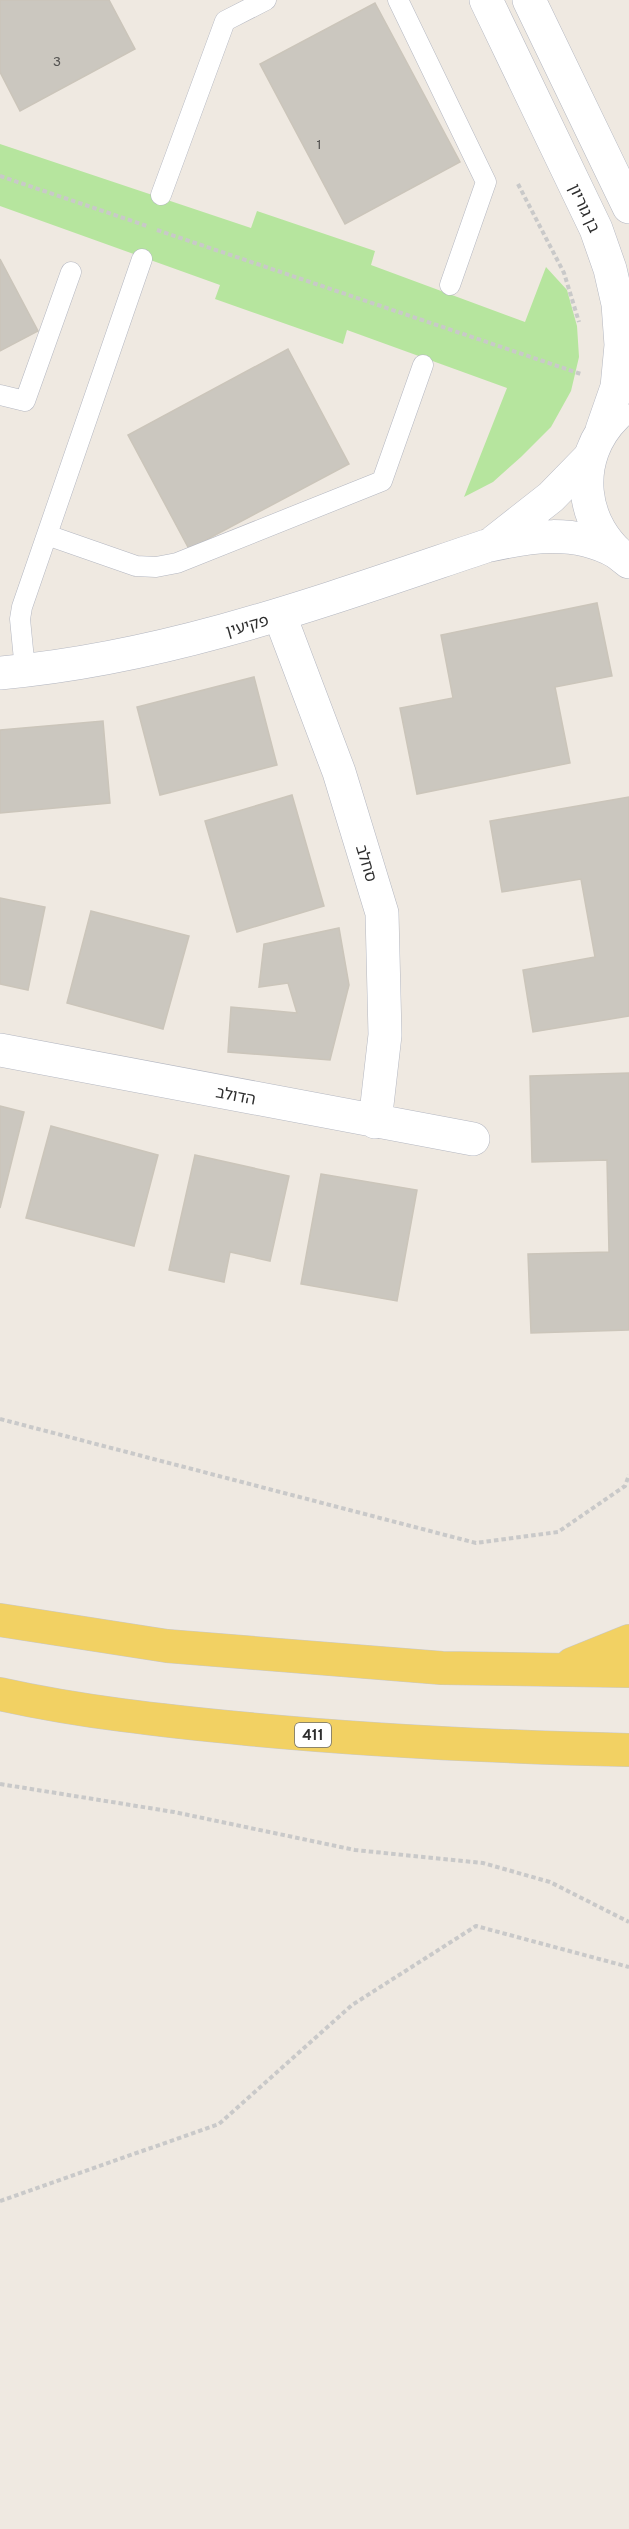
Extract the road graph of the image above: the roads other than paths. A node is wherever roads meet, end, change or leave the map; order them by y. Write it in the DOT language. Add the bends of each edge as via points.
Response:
graph roads {
  1 [pos="266,0"];
  2 [pos="398,0"];
  3 [pos="486,0"];
  4 [pos="529,0"];
  5 [pos="162,195"];
  6 [pos="629,207"];
  7 [pos="142,259"];
  8 [pos="71,272"];
  9 [pos="450,285"];
  10 [pos="423,365"];
  11 [pos="0,395"];
  12 [pos="623,395"];
  13 [pos="596,444"];
  14 [pos="47,535"];
  15 [pos="486,546"];
  16 [pos="622,557"];
  17 [pos="280,616"];
  18 [pos="13,672"];
  19 [pos="0,1050"];
  20 [pos="375,1122"];
  21 [pos="473,1139"];
  22 [pos="0,1620"];
  23 [pos="629,1641"];
  24 [pos="559,1668"];
  25 [pos="629,1671"];
  26 [pos="0,1694"];
  27 [pos="629,1750"];
  1 -- 5 [label="lane" via="225,21"];
  2 -- 9 [label="lane" via="486,182"];
  3 -- 12 [label="street, בן גוריון" via="596,229 610,269 618,304"];
  4 -- 6 [label="street"];
  7 -- 14 [label="lane"];
  8 -- 11 [label="lane" via="25,401"];
  10 -- 14 [label="lane" via="382,481 177,563 156,567 136,566"];
  12 -- 13 [label="street, בן גוריון"];
  13 -- 15 [label="street, פקיעין" via="531,515"];
  13 -- 16 [label="street" via="586,472 588,501 597,528"];
  14 -- 18 [label="lane" via="20,619"];
  15 -- 16 [label="street, פקיעין" via="548,536 591,540"];
  15 -- 17 [label="street, פקיעין"];
  17 -- 18 [label="street, פקיעין" via="164,647"];
  17 -- 20 [label="street, סחלב" via="339,772 382,913 385,1035"];
  19 -- 20 [label="street, הדולב"];
  20 -- 21 [label="street, הדולב"];
  22 -- 24 [label="main road" via="179,1647 442,1668"];
  23 -- 24 [label="main road"];
  24 -- 25 [label="main road"];
  26 -- 27 [label="main road, 411" via="126,1716 324,1736"];
}
